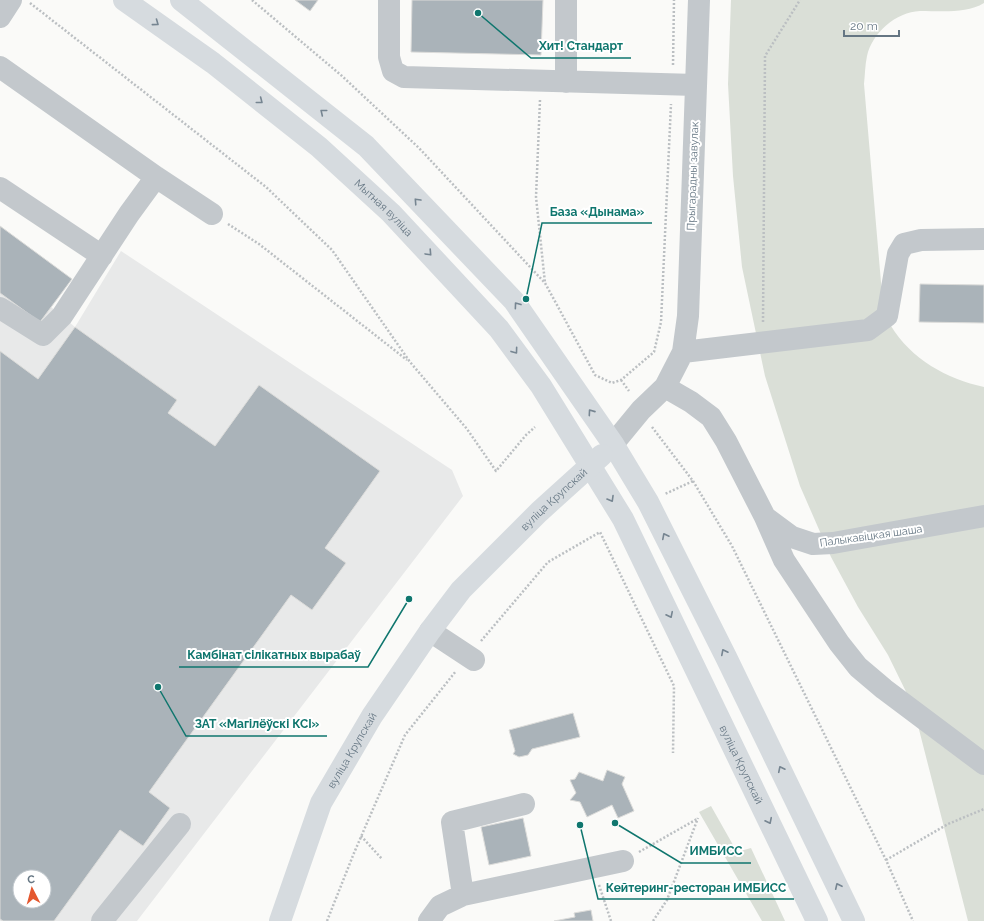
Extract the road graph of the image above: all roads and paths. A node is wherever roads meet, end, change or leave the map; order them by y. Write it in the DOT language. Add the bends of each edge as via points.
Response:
graph roads {
  1 [pos="11,0"];
  2 [pos="26,0"];
  3 [pos="124,0"];
  4 [pos="181,0"];
  5 [pos="252,0"];
  6 [pos="389,0"];
  7 [pos="566,0"];
  8 [pos="674,0"];
  9 [pos="699,0"];
  10 [pos="800,0"];
  11 [pos="0,17"];
  12 [pos="0,67"];
  13 [pos="541,82"];
  14 [pos="566,82"];
  15 [pos="696,85"];
  16 [pos="672,86"];
  17 [pos="156,177"];
  18 [pos="0,188"];
  19 [pos="212,214"];
  20 [pos="984,239"];
  21 [pos="102,256"];
  22 [pos="545,283"];
  23 [pos="0,308"];
  24 [pos="763,343"];
  25 [pos="683,352"];
  26 [pos="410,362"];
  27 [pos="621,380"];
  28 [pos="665,387"];
  29 [pos="629,391"];
  30 [pos="652,426"];
  31 [pos="535,427"];
  32 [pos="614,444"];
  33 [pos="591,466"];
  34 [pos="693,481"];
  35 [pos="663,495"];
  36 [pos="984,516"];
  37 [pos="765,517"];
  38 [pos="430,631"];
  39 [pos="471,658"];
  40 [pos="673,753"];
  41 [pos="984,764"];
  42 [pos="524,804"];
  43 [pos="984,809"];
  44 [pos="180,824"];
  45 [pos="361,836"];
  46 [pos="382,859"];
  47 [pos="886,860"];
  48 [pos="623,861"];
  49 [pos="593,867"];
  50 [pos="463,895"];
  51 [pos="102,921"];
  52 [pos="280,921"];
  53 [pos="327,921"];
  54 [pos="429,921"];
  55 [pos="611,921"];
  56 [pos="653,921"];
  57 [pos="817,921"];
  58 [pos="854,921"];
  59 [pos="913,921"];
  1 -- 11 [label="street"];
  2 -- 26 [label="path" via="266,187 332,250"];
  3 -- 33 [label="main road, Мытная вуліца, one-way" via="213,63 319,147 392,213 499,329 541,386"];
  32 -- 4 [label="main road, one-way" via="514,301 366,146"];
  5 -- 22 [label="path" via="342,76 419,148"];
  6 -- 13 [label="street" via="389,57 393,70 404,77"];
  7 -- 14 [label="street"];
  8 -- 16 [label="path"];
  9 -- 15 [label="street, Прыгарадны завулак"];
  10 -- 24 [label="path" via="766,56"];
  12 -- 17 [label="street"];
  13 -- 14 [label="street"];
  13 -- 22 [label="path" via="536,197"];
  14 -- 16 [label="street"];
  15 -- 16 [label="street"];
  15 -- 25 [label="street, Прыгарадны завулак" via="688,316"];
  16 -- 27 [label="path" via="660,322 654,352"];
  17 -- 19 [label="street"];
  17 -- 21 [label="street"];
  18 -- 21 [label="street"];
  19 -- 26 [label="path" via="259,244"];
  20 -- 24 [label="street" via="921,240 904,244 898,254 887,316 868,330"];
  21 -- 23 [label="street" via="62,316 42,335"];
  22 -- 27 [label="path" via="595,375 612,383"];
  24 -- 25 [label="street"];
  25 -- 28 [label="street, Прыгарадны завулак"];
  26 -- 31 [label="path" via="496,471"];
  27 -- 29 [label="path"];
  28 -- 32 [label="street, Прыгарадны завулак"];
  28 -- 37 [label="street, Палыкавіцкая шаша" via="692,402 710,417 726,441"];
  30 -- 34 [label="path"];
  32 -- 33 [label="main road"];
  58 -- 32 [label="main road, one-way" via="648,502"];
  33 -- 38 [label="main road, вуліца Крупскай" via="539,512 461,590"];
  33 -- 57 [label="main road, вуліца Крупскай, one-way" via="623,519"];
  34 -- 35 [label="path"];
  34 -- 47 [label="path" via="732,546"];
  36 -- 37 [label="street, Палыкавіцкая шаша" via="889,535 813,544 792,536"];
  37 -- 41 [label="street" via="784,560 858,667"];
  38 -- 39 [label="street"];
  38 -- 52 [label="main road, вуліца Крупскай" via="372,716 322,803"];
  39 -- 40 [label="path" via="548,562 600,532 674,686"];
  39 -- 45 [label="path" via="405,735"];
  42 -- 50 [label="street" via="452,822"];
  43 -- 47 [label="path" via="948,824"];
  44 -- 51 [label="street"];
  45 -- 46 [label="path"];
  45 -- 53 [label="path"];
  47 -- 59 [label="path"];
  48 -- 49 [label="street"];
  48 -- 56 [label="path" via="698,818 667,900"];
  49 -- 50 [label="street"];
  49 -- 55 [label="path"];
  50 -- 54 [label="street" via="440,906"];
}
